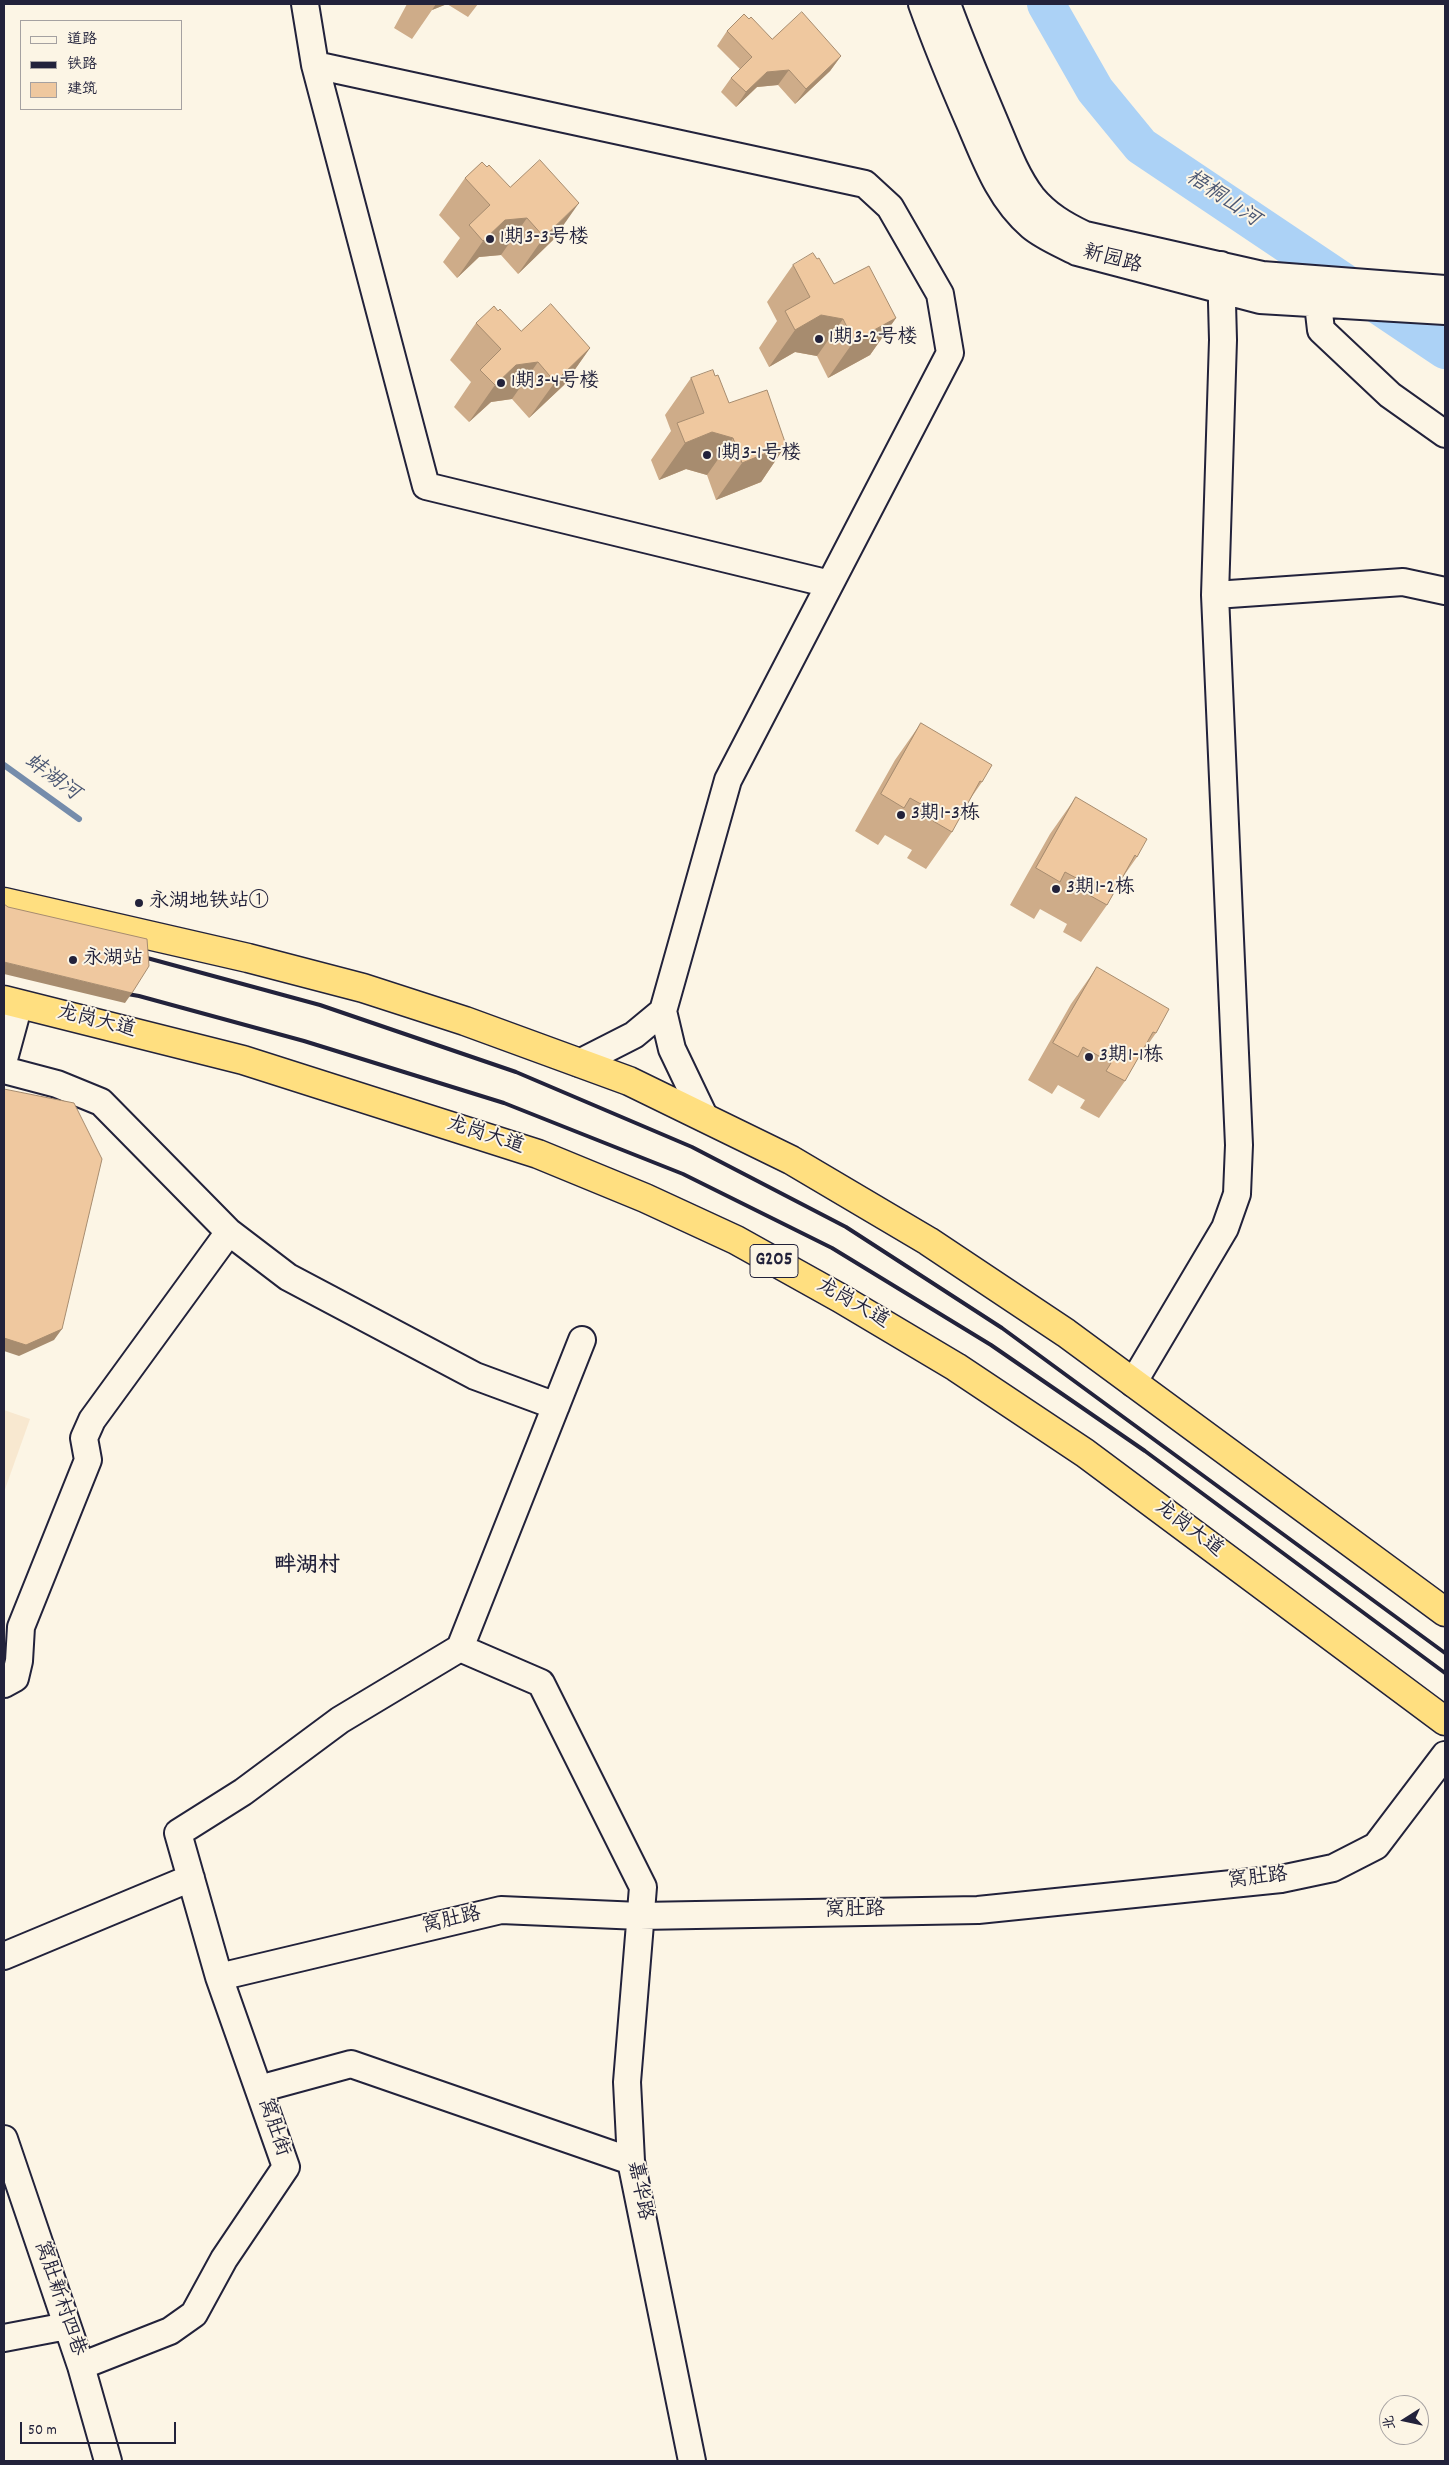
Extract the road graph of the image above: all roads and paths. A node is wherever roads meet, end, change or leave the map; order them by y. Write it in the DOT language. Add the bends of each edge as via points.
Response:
graph roads {
  1 [pos="305,4"];
  2 [pos="922,4"];
  3 [pos="947,4"];
  4 [pos="315,65"];
  5 [pos="1222,278"];
  6 [pos="1445,289"];
  7 [pos="1318,304"];
  8 [pos="1445,312"];
  9 [pos="1445,434"];
  10 [pos="830,584"];
  11 [pos="1445,591"];
  12 [pos="1215,595"];
  13 [pos="4,902"];
  14 [pos="11,1002"];
  15 [pos="662,1011"];
  16 [pos="4,1059"];
  17 [pos="579,1063"];
  18 [pos="4,1070"];
  19 [pos="704,1118"];
  20 [pos="229,1232"];
  21 [pos="582,1340"];
  22 [pos="1133,1382"];
  23 [pos="556,1406"];
  24 [pos="1445,1612"];
  25 [pos="460,1648"];
  26 [pos="4,1684"];
  27 [pos="1445,1721"];
  28 [pos="1445,1755"];
  29 [pos="191,1878"];
  30 [pos="640,1916"];
  31 [pos="4,1956"];
  32 [pos="219,1977"];
  33 [pos="259,2089"];
  34 [pos="4,2139"];
  35 [pos="631,2161"];
  36 [pos="67,2326"];
  37 [pos="4,2338"];
  38 [pos="81,2366"];
  39 [pos="108,2461"];
  40 [pos="692,2461"];
  1 -- 4 [label="street"];
  2 -- 5 [label="street, 新园路" via="988,166 1002,192 1031,226 1077,252"];
  3 -- 5 [label="street, 新园路" via="1018,175 1046,212 1063,225 1085,235"];
  4 -- 10 [label="street" via="426,486"];
  4 -- 10 [label="street" via="865,184 890,207 940,294 950,353"];
  5 -- 6 [label="street, 新园路" via="1262,275"];
  5 -- 7 [label="street, 新园路" via="1260,300"];
  5 -- 12 [label="street"];
  7 -- 8 [label="street, 新园路"];
  7 -- 9 [label="street" via="1321,330 1390,395"];
  10 -- 15 [label="street" via="728,780"];
  11 -- 12 [label="street" via="1404,582"];
  12 -- 22 [label="street" via="1239,1145 1237,1194 1225,1228"];
  13 -- 17 [label="highway" via="248,958 362,988"];
  14 -- 16 [label="street"];
  14 -- 27 [label="highway, 龙岗大道 / G205" via="243,1060 538,1154 736,1240 956,1368 1085,1453"];
  15 -- 17 [label="street" via="634,1034"];
  15 -- 19 [label="street" via="672,1049"];
  17 -- 19 [label="highway" via="629,1081"];
  18 -- 20 [label="street" via="57,1084 101,1102"];
  19 -- 22 [label="highway" via="791,1160 928,1240"];
  20 -- 23 [label="street" via="288,1277 475,1376"];
  20 -- 26 [label="street" via="92,1420 84,1438 88,1460 21,1627 15,1678"];
  21 -- 23 [label="street"];
  22 -- 24 [label="highway"];
  23 -- 25 [label="street"];
  25 -- 29 [label="street, 窝肚街" via="340,1720 242,1792 178,1833"];
  25 -- 30 [label="street, 嘉华路" via="541,1683 643,1887"];
  28 -- 30 [label="street, 窝肚路" via="1376,1846 1333,1868 1281,1879 978,1910"];
  29 -- 31 [label="street"];
  29 -- 32 [label="street, 窝肚街"];
  30 -- 32 [label="street, 窝肚路" via="501,1910"];
  30 -- 35 [label="street, 嘉华路" via="627,2082"];
  32 -- 33 [label="street, 窝肚街"];
  33 -- 35 [label="street" via="351,2064"];
  33 -- 38 [label="street, 窝肚街" via="286,2167 224,2259 194,2314 170,2331"];
  34 -- 36 [label="street, 窝肚新村四巷"];
  35 -- 40 [label="street, 嘉华路"];
  36 -- 37 [label="street"];
  36 -- 38 [label="street, 窝肚新村四巷"];
  38 -- 39 [label="street, 窝肚新村四巷"];
}
